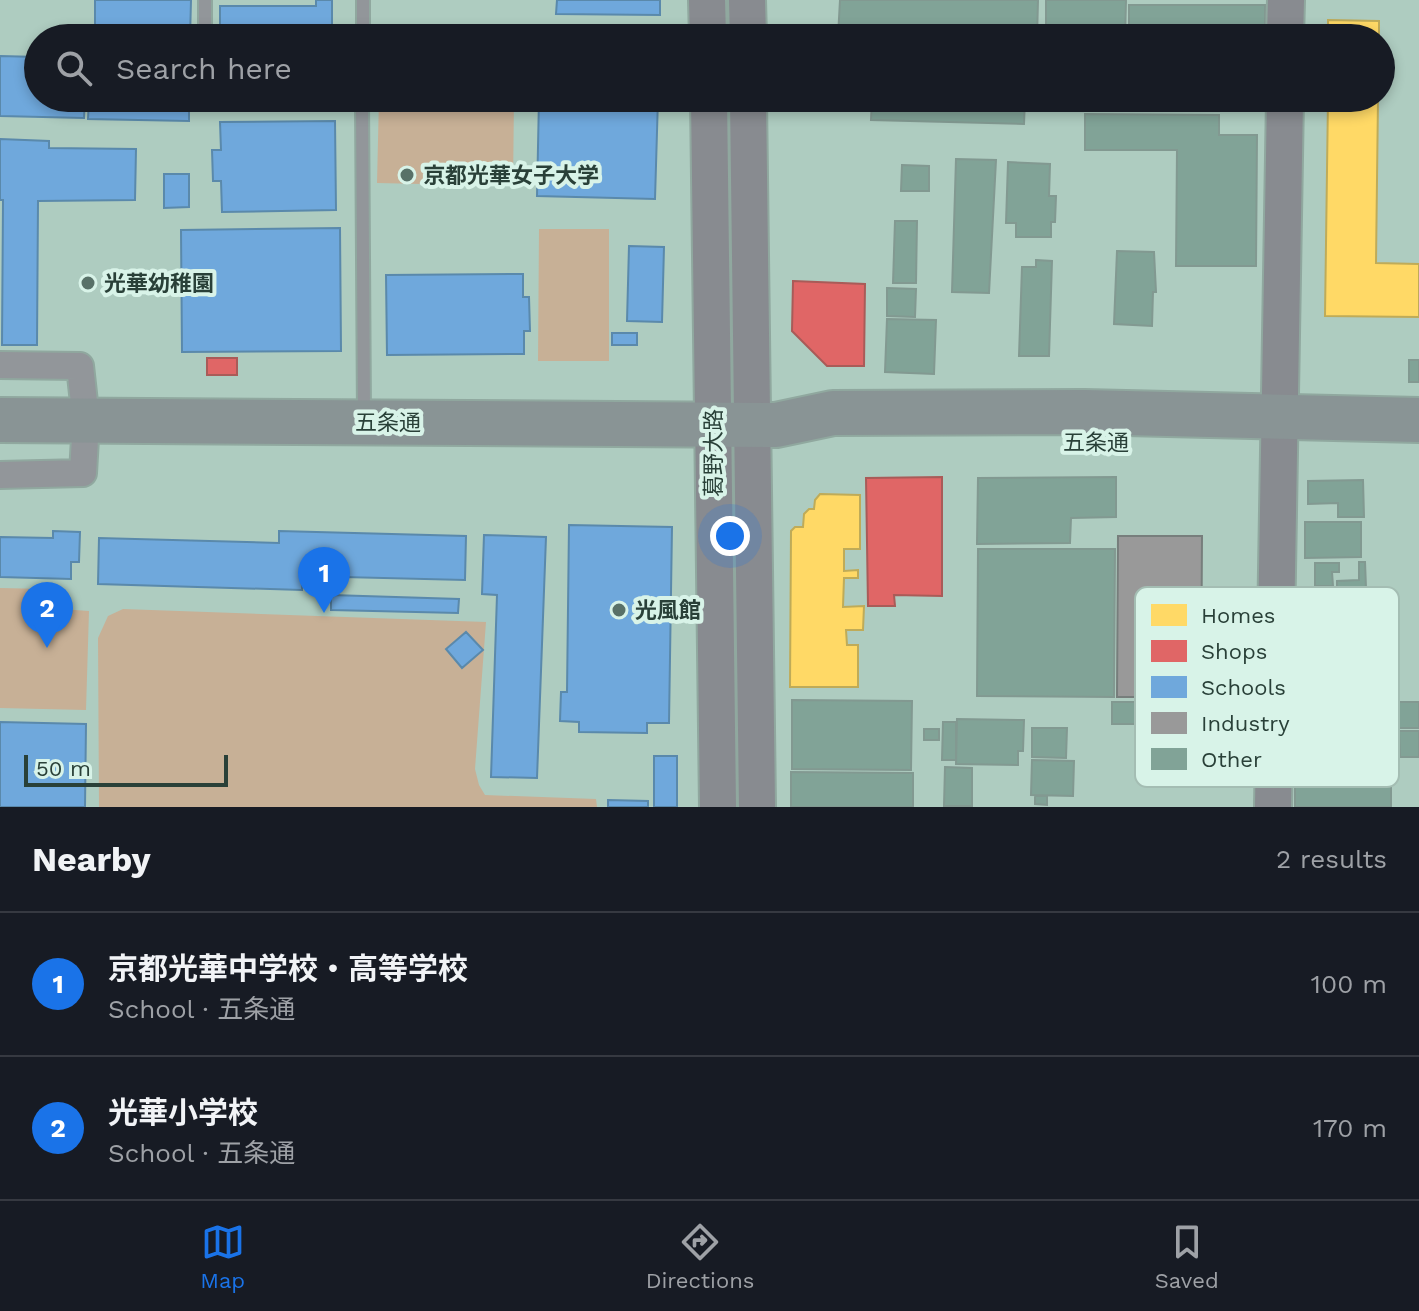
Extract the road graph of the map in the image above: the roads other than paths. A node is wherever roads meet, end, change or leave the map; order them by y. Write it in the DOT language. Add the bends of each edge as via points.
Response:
graph roads {
  1 [pos="205,0"];
  2 [pos="363,0"];
  3 [pos="707,0"];
  4 [pos="747,0"];
  5 [pos="1286,0"];
  6 [pos="205,24"];
  7 [pos="363,24"];
  8 [pos="708,24"];
  9 [pos="748,24"];
  10 [pos="1285,24"];
  11 [pos="362,112"];
  12 [pos="711,112"];
  13 [pos="748,112"];
  14 [pos="1285,112"];
  15 [pos="0,365"];
  16 [pos="0,420"];
  17 [pos="1419,420"];
  18 [pos="86,421"];
  19 [pos="364,422"];
  20 [pos="747,424"];
  21 [pos="1280,429"];
  22 [pos="1419,446"];
  23 [pos="0,475"];
  24 [pos="1277,587"];
  25 [pos="1273,787"];
  26 [pos="718,807"];
  27 [pos="757,807"];
  28 [pos="1273,807"];
  1 -- 6 [label="lane"];
  2 -- 7 [label="lane"];
  3 -- 8 [label="street"];
  4 -- 9 [label="street"];
  5 -- 10 [label="street"];
  11 -- 19 [label="lane"];
  12 -- 20 [label="street, 葛野大路"];
  13 -- 20 [label="street, 葛野大路"];
  14 -- 21 [label="street"];
  15 -- 18 [label="street" via="80,366"];
  16 -- 18 [label="highway, 五条通"];
  17 -- 21 [label="highway, 五条通"];
  18 -- 19 [label="highway, 五条通"];
  18 -- 23 [label="street" via="83,473"];
  19 -- 20 [label="highway, 五条通"];
  20 -- 21 [label="highway, 五条通" via="833,413 1084,412"];
  20 -- 26 [label="street, 葛野大路"];
  20 -- 27 [label="street, 葛野大路"];
  21 -- 22 [label="highway, 五条通"];
  21 -- 24 [label="street"];
  25 -- 28 [label="street"];
}
